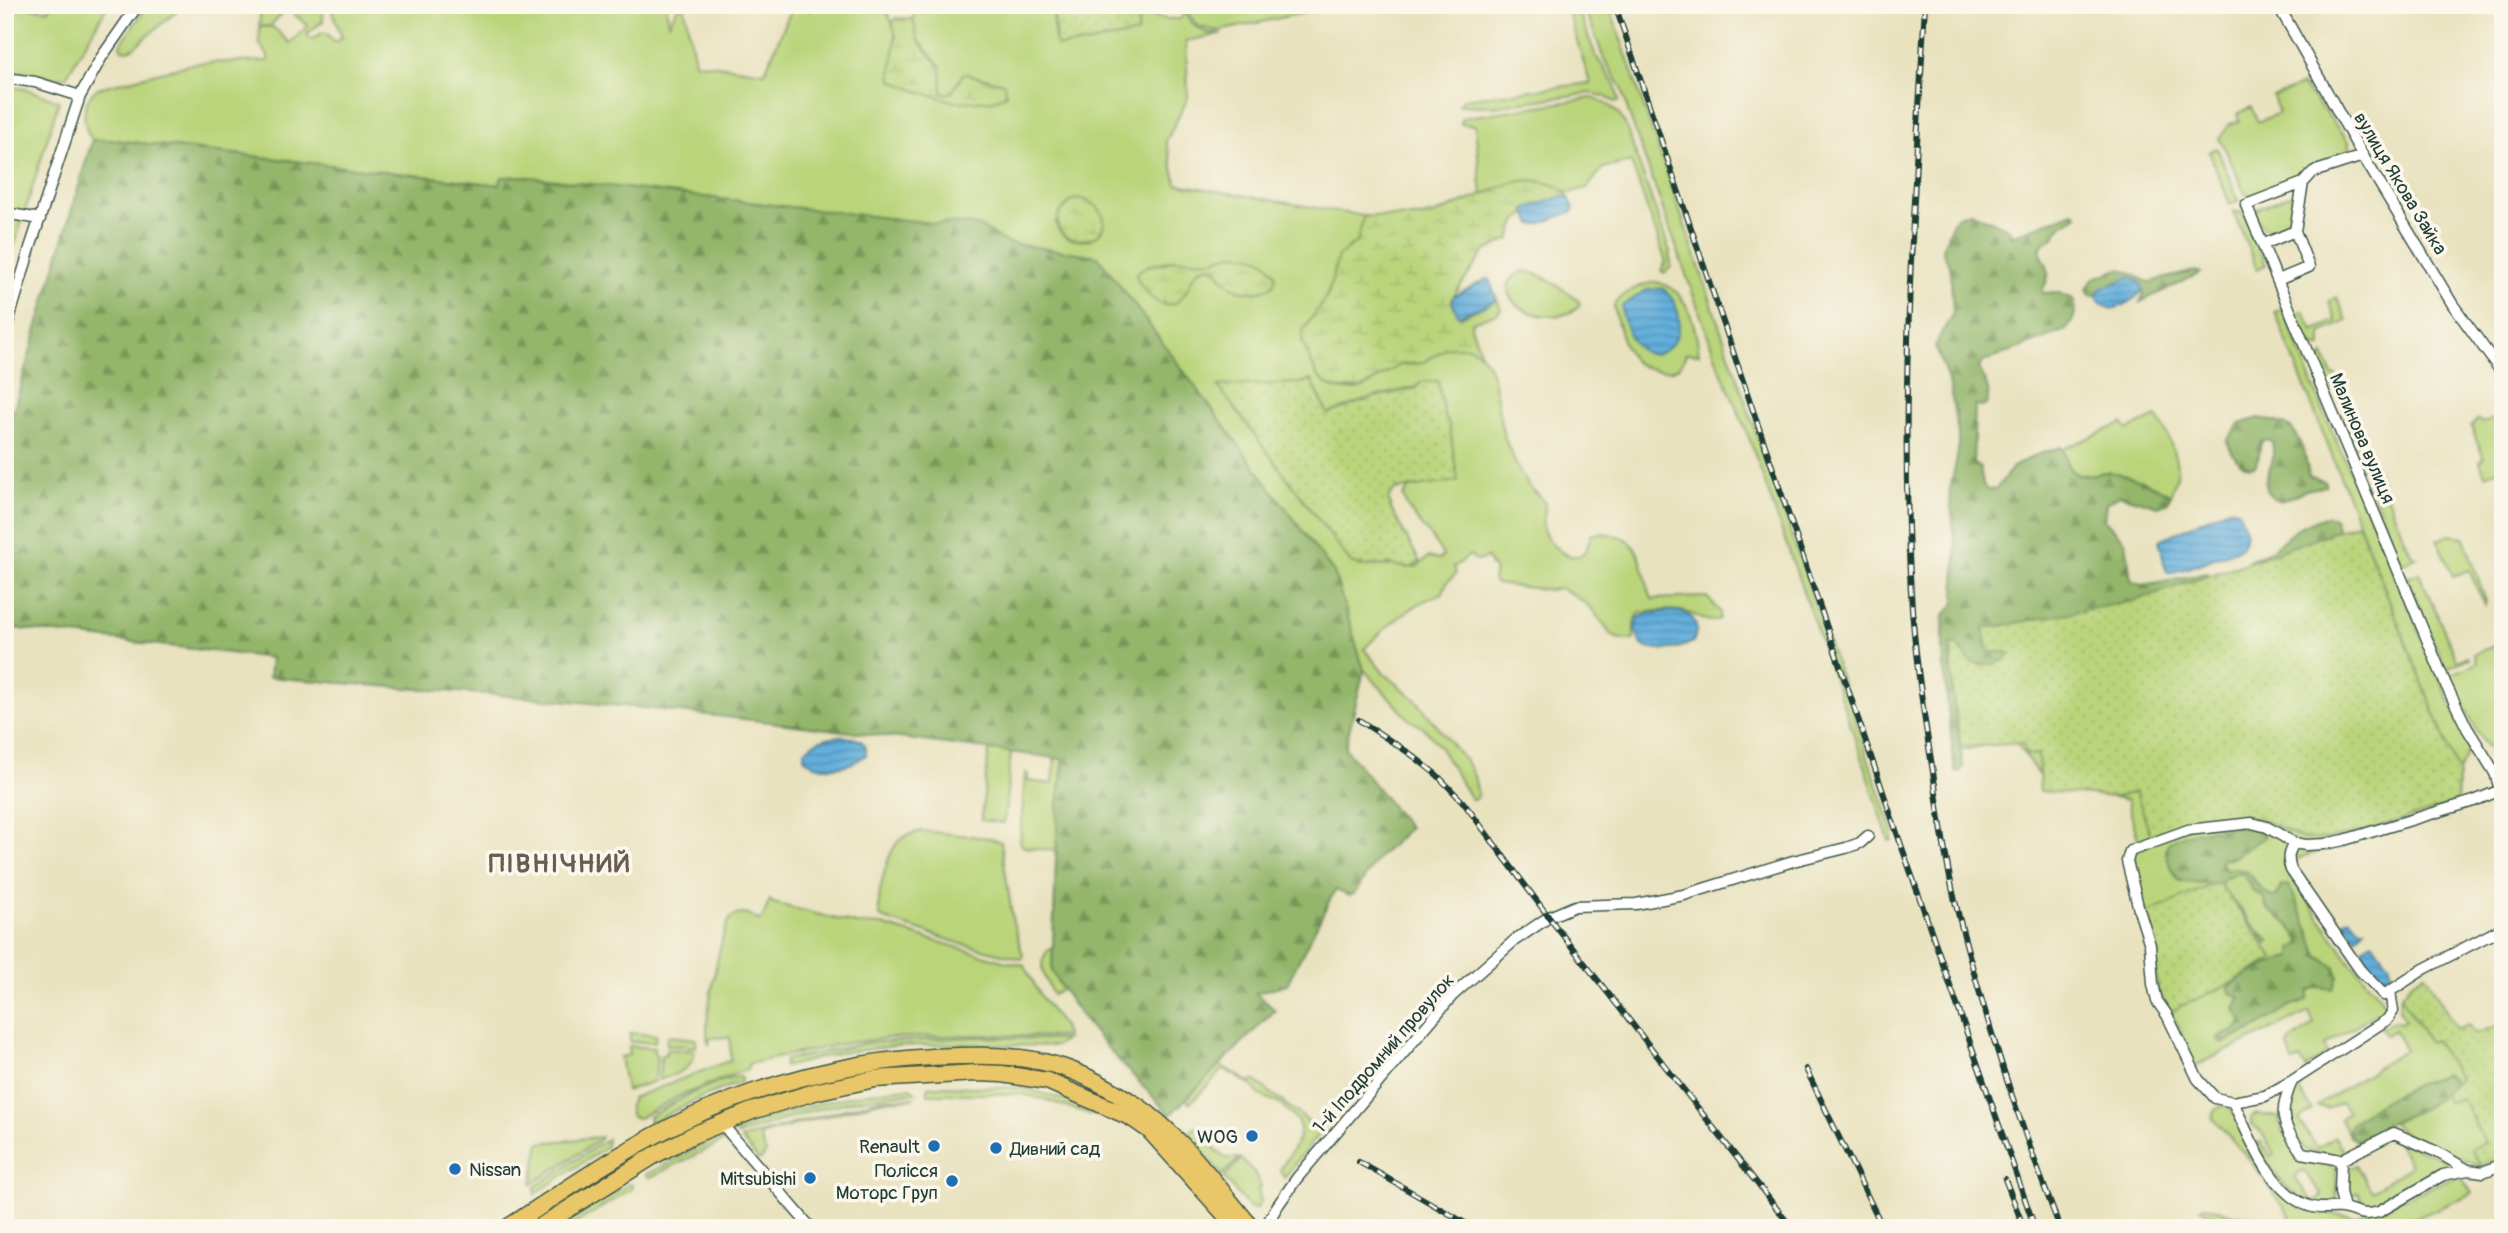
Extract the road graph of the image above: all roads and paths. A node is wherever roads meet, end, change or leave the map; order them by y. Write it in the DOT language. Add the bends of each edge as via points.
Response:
graph roads {
  1 [pos="138,5"];
  2 [pos="2278,5"];
  3 [pos="5,78"];
  4 [pos="80,96"];
  5 [pos="2362,156"];
  6 [pos="2303,183"];
  7 [pos="5,213"];
  8 [pos="40,219"];
  9 [pos="2295,231"];
  10 [pos="2264,244"];
  11 [pos="2278,280"];
  12 [pos="5,333"];
  13 [pos="2503,374"];
  14 [pos="2486,758"];
  15 [pos="2503,770"];
  16 [pos="2502,793"];
  17 [pos="1868,836"];
  18 [pos="2294,843"];
  19 [pos="2503,928"];
  20 [pos="2387,993"];
  21 [pos="2292,1082"];
  22 [pos="2233,1101"];
  23 [pos="721,1123"];
  24 [pos="2341,1160"];
  25 [pos="2503,1164"];
  26 [pos="2468,1170"];
  27 [pos="2344,1208"];
  28 [pos="508,1228"];
  29 [pos="538,1228"];
  30 [pos="811,1228"];
  31 [pos="1237,1228"];
  32 [pos="1252,1228"];
  33 [pos="1265,1228"];
  1 -- 4 [label="street"];
  2 -- 5 [label="street, вулиця Якова Зайка"];
  3 -- 4 [label="street"];
  4 -- 8 [label="street"];
  5 -- 6 [label="street, Малинова вулиця" via="2313,172"];
  5 -- 13 [label="street, вулиця Якова Зайка" via="2453,305"];
  6 -- 9 [label="street"];
  6 -- 10 [label="street, Малинова вулиця" via="2246,205"];
  7 -- 8 [label="street"];
  8 -- 12 [label="street"];
  9 -- 10 [label="street"];
  9 -- 11 [label="street" via="2309,267"];
  10 -- 11 [label="street, Малинова вулиця"];
  11 -- 14 [label="street, Малинова вулиця" via="2446,685"];
  14 -- 15 [label="street"];
  14 -- 16 [label="street, Малинова вулиця"];
  16 -- 18 [label="street" via="2344,840"];
  17 -- 33 [label="street, 1-й Іподромний провулок" via="1846,848 1667,899 1576,906 1549,917 1515,940 1452,996 1297,1178"];
  18 -- 20 [label="street" via="2288,852 2291,870 2360,970"];
  18 -- 22 [label="street" via="2260,824 2241,823 2188,830 2130,851 2127,861 2150,945 2154,994 2198,1079 2215,1098"];
  19 -- 20 [label="street"];
  20 -- 21 [label="street" via="2393,1012 2388,1019"];
  21 -- 22 [label="street" via="2265,1096"];
  21 -- 24 [label="street" via="2284,1125 2302,1153"];
  22 -- 27 [label="street" via="2263,1163 2287,1192 2311,1207"];
  23 -- 29 [label="main road" via="623,1174"];
  23 -- 30 [label="street"];
  23 -- 31 [label="main road" via="785,1100 875,1079 976,1073 1027,1077 1069,1089 1140,1123"];
  24 -- 26 [label="street" via="2393,1133"];
  24 -- 27 [label="street"];
  25 -- 26 [label="street" via="2489,1171"];
  26 -- 27 [label="street" via="2443,1175 2379,1212 2362,1215"];
  28 -- 32 [label="main road" via="651,1138 753,1093 884,1060 978,1055 1056,1065 1086,1076 1132,1103 1167,1130"];
}
